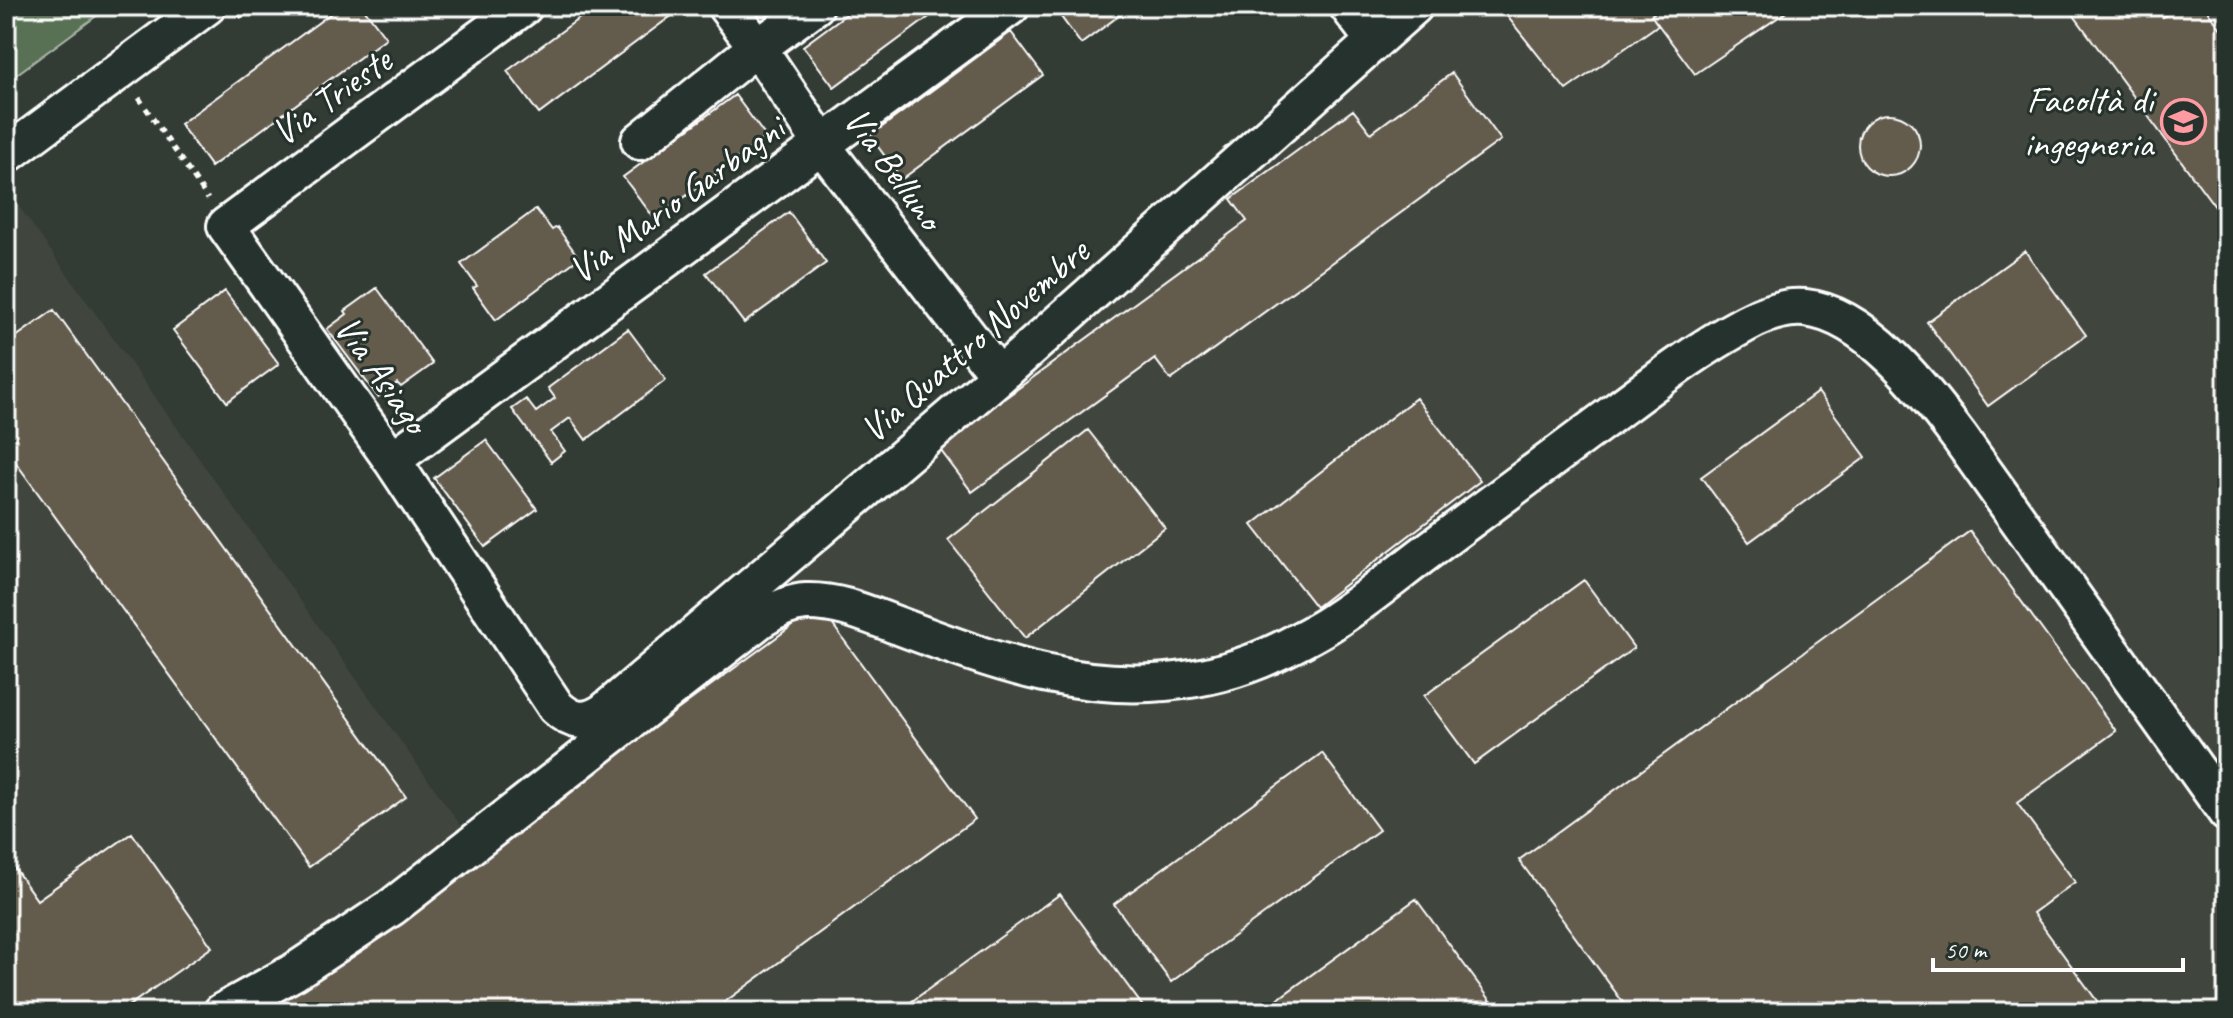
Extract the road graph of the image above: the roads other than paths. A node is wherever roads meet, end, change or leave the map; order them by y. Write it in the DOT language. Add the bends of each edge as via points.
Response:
graph roads {
  1 [pos="207,6"];
  2 [pos="524,6"];
  3 [pos="726,6"];
  4 [pos="815,6"];
  5 [pos="1011,6"];
  6 [pos="1348,6"];
  7 [pos="1414,6"];
  8 [pos="1374,40"];
  9 [pos="758,48"];
  10 [pos="640,141"];
  11 [pos="822,144"];
  12 [pos="6,155"];
  13 [pos="226,226"];
  14 [pos="999,376"];
  15 [pos="392,460"];
  16 [pos="578,721"];
  17 [pos="2227,813"];
  18 [pos="222,1012"];
  1 -- 12 [label="street"];
  2 -- 13 [label="street, Via Trieste"];
  3 -- 9 [label="street, Via Belluno"];
  4 -- 9 [label="street"];
  5 -- 11 [label="street, Via Mario Garbagni"];
  6 -- 8 [label="street"];
  7 -- 8 [label="street, Via Quattro Novembre"];
  8 -- 14 [label="street, Via Quattro Novembre"];
  9 -- 10 [label="street"];
  9 -- 11 [label="street, Via Belluno"];
  11 -- 14 [label="street, Via Belluno"];
  11 -- 15 [label="street, Via Mario Garbagni"];
  13 -- 15 [label="street, Via Asiago"];
  14 -- 16 [label="street, Via Quattro Novembre" via="604,712"];
  15 -- 16 [label="street, Via Asiago" via="556,707"];
  17 -- 18 [label="street" via="1918,386 1847,322 1813,309 1787,309 1752,321 1704,349 1336,620 1242,667 1160,684 1070,678 983,656 854,608 807,602 776,610 392,907"];
}
